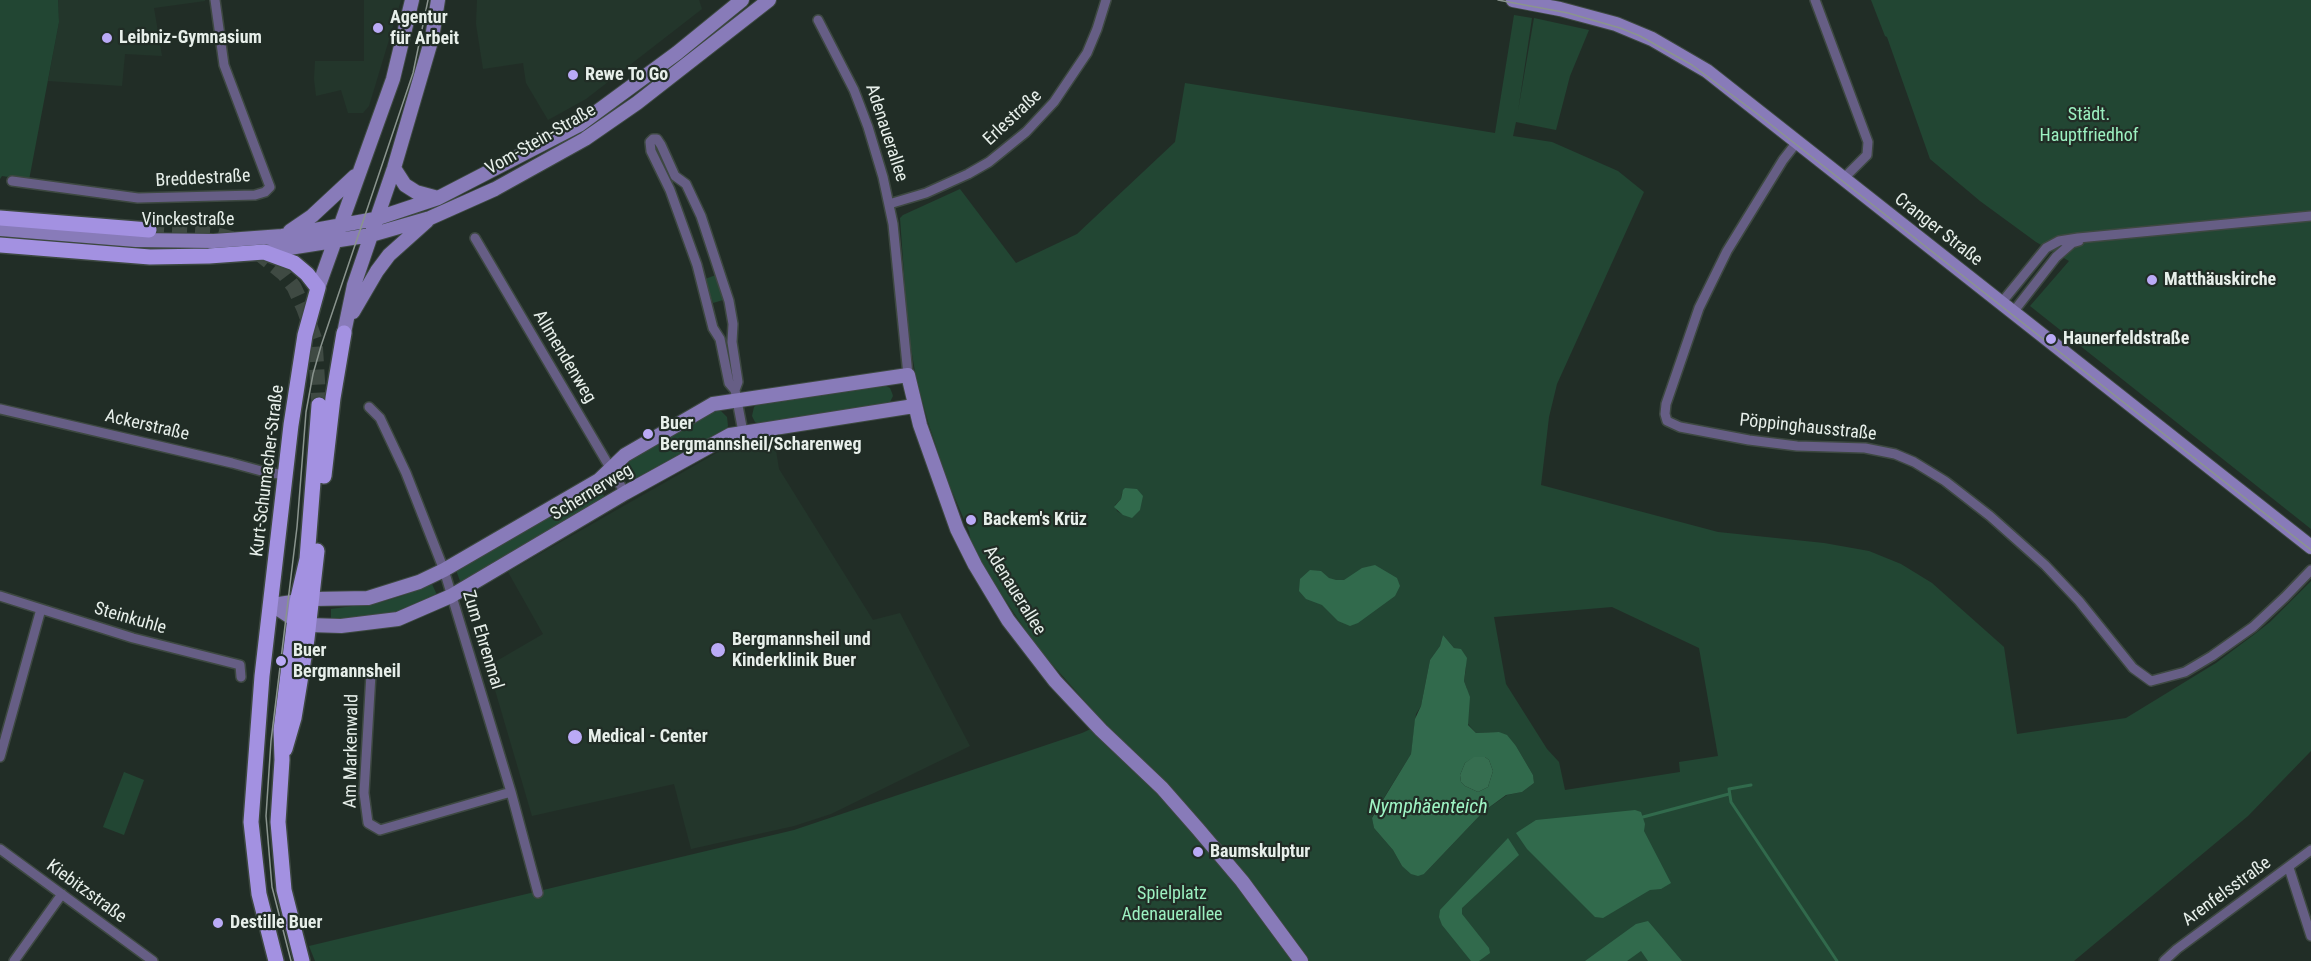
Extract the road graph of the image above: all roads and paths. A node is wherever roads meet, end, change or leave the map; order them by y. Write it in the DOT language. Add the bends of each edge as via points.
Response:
graph roads {
  1 [pos="214,0"];
  2 [pos="412,0"];
  3 [pos="438,0"];
  4 [pos="742,0"];
  5 [pos="769,0"];
  6 [pos="1106,0"];
  7 [pos="1513,0"];
  8 [pos="1815,0"];
  9 [pos="1561,4"];
  10 [pos="818,20"];
  11 [pos="1797,141"];
  12 [pos="394,168"];
  13 [pos="360,169"];
  14 [pos="1844,178"];
  15 [pos="12,181"];
  16 [pos="686,184"];
  17 [pos="670,190"];
  18 [pos="438,198"];
  19 [pos="889,204"];
  20 [pos="2311,216"];
  21 [pos="0,218"];
  22 [pos="430,218"];
  23 [pos="375,219"];
  24 [pos="341,224"];
  25 [pos="0,229"];
  26 [pos="149,230"];
  27 [pos="371,235"];
  28 [pos="282,236"];
  29 [pos="2093,237"];
  30 [pos="475,238"];
  31 [pos="334,241"];
  32 [pos="0,245"];
  33 [pos="264,252"];
  34 [pos="715,258"];
  35 [pos="697,265"];
  36 [pos="318,288"];
  37 [pos="2002,302"];
  38 [pos="2014,311"];
  39 [pos="344,333"];
  40 [pos="732,336"];
  41 [pos="720,339"];
  42 [pos="908,375"];
  43 [pos="735,396"];
  44 [pos="319,405"];
  45 [pos="369,406"];
  46 [pos="914,406"];
  47 [pos="0,409"];
  48 [pos="743,432"];
  49 [pos="611,468"];
  50 [pos="286,475"];
  51 [pos="625,494"];
  52 [pos="2311,547"];
  53 [pos="444,570"];
  54 [pos="2311,570"];
  55 [pos="0,596"];
  56 [pos="452,596"];
  57 [pos="305,600"];
  58 [pos="272,605"];
  59 [pos="41,609"];
  60 [pos="302,622"];
  61 [pos="371,674"];
  62 [pos="241,677"];
  63 [pos="0,757"];
  64 [pos="511,792"];
  65 [pos="0,849"];
  66 [pos="2311,850"];
  67 [pos="2289,868"];
  68 [pos="538,892"];
  69 [pos="62,894"];
  70 [pos="2311,936"];
  71 [pos="14,961"];
  72 [pos="153,961"];
  73 [pos="276,961"];
  74 [pos="302,961"];
  75 [pos="1301,961"];
  76 [pos="2164,961"];
  1 -- 15 [label="street, Breddestraße" via="224,65 270,187 266,192 138,198"];
  2 -- 13 [label="main road, Kurt-Schumacher-Straße" via="393,79"];
  3 -- 12 [label="main road" via="432,38"];
  4 -- 18 [label="main road, Vom-Stein-Straße" via="579,125"];
  5 -- 22 [label="main road, Vom-Stein-Straße" via="638,103 585,138 495,189"];
  6 -- 19 [label="street, Erlestraße" via="1087,53 1044,115 989,162 926,193"];
  7 -- 9 [label="main road, Cranger Straße"];
  8 -- 14 [label="street" via="1869,147 1867,155"];
  9 -- 11 [label="main road, Cranger Straße" via="1626,28 1679,54"];
  10 -- 19 [label="street, Adenauerallee" via="854,90 876,151"];
  11 -- 14 [label="main road, Cranger Straße"];
  11 -- 54 [label="street, Pöppinghausstraße" via="1727,251 1699,308 1666,404 1667,420 1713,434 1797,446 1865,448 1914,462 1990,516 2045,565 2133,668 2151,681 2185,672 2212,656 2253,627"];
  12 -- 18 [label="main road" via="405,186"];
  12 -- 23 [label="main road"];
  13 -- 24 [label="main road, Kurt-Schumacher-Straße"];
  13 -- 28 [label="main road" via="339,194"];
  14 -- 37 [label="main road, Cranger Straße"];
  16 -- 17 [label="street"];
  16 -- 17 [label="street" via="675,176 661,145 653,139 651,150"];
  16 -- 34 [label="street"];
  17 -- 35 [label="street"];
  18 -- 23 [label="main road, Vom-Stein-Straße"];
  19 -- 42 [label="street, Adenauerallee"];
  20 -- 29 [label="street"];
  21 -- 26 [label="main road, Vinckestraße"];
  22 -- 27 [label="main road, Vom-Stein-Straße"];
  22 -- 39 [label="main road" via="377,271"];
  23 -- 24 [label="main road, Vinckestraße"];
  23 -- 27 [label="main road"];
  24 -- 28 [label="main road, Vinckestraße"];
  24 -- 31 [label="main road, Kurt-Schumacher-Straße"];
  25 -- 28 [label="main road, Vinckestraße" via="147,240"];
  27 -- 31 [label="main road, Vinckestraße"];
  27 -- 39 [label="main road" via="354,285"];
  29 -- 37 [label="street" via="2059,241 2046,248"];
  29 -- 38 [label="street" via="2072,243 2056,257"];
  30 -- 49 [label="street, Allmendenweg"];
  31 -- 33 [label="main road, Vinckestraße"];
  31 -- 36 [label="main road, Kurt-Schumacher-Straße"];
  32 -- 33 [label="main road, Vinckestraße" via="150,257"];
  33 -- 36 [label="main road" via="294,263"];
  34 -- 35 [label="street"];
  34 -- 40 [label="street" via="729,301"];
  35 -- 41 [label="street" via="713,328"];
  36 -- 50 [label="main road, Kurt-Schumacher-Straße" via="305,335"];
  37 -- 38 [label="main road, Cranger Straße"];
  38 -- 52 [label="main road, Cranger Straße"];
  39 -- 57 [label="main road"];
  40 -- 41 [label="street"];
  40 -- 43 [label="street" via="738,382"];
  41 -- 43 [label="street"];
  42 -- 43 [label="main road, Schernerweg"];
  42 -- 46 [label="main road, Adenauerallee"];
  43 -- 48 [label="street"];
  43 -- 49 [label="main road, Schernerweg" via="650,438"];
  44 -- 57 [label="main road"];
  45 -- 53 [label="street, Zum Ehrenmal" via="380,418 406,473"];
  46 -- 48 [label="main road, Schernerweg"];
  46 -- 75 [label="main road, Adenauerallee" via="957,529 990,593 1014,628 1055,681 1198,829"];
  47 -- 50 [label="street, Ackerstraße"];
  48 -- 51 [label="main road, Schernerweg" via="730,435"];
  49 -- 51 [label="street, Allmendenweg"];
  49 -- 53 [label="main road, Schernerweg" via="599,480"];
  50 -- 58 [label="main road, Kurt-Schumacher-Straße"];
  51 -- 56 [label="main road, Schernerweg"];
  53 -- 56 [label="street, Zum Ehrenmal"];
  53 -- 57 [label="main road, Schernerweg" via="368,598"];
  55 -- 59 [label="street, Steinkuhle"];
  56 -- 60 [label="main road, Schernerweg" via="398,619 340,626"];
  56 -- 64 [label="street, Zum Ehrenmal"];
  57 -- 58 [label="main road, Schernerweg"];
  57 -- 60 [label="main road"];
  58 -- 60 [label="main road"];
  58 -- 73 [label="main road, Kurt-Schumacher-Straße" via="262,676 251,822 258,894"];
  59 -- 62 [label="street, Steinkuhle" via="240,665"];
  59 -- 63 [label="street"];
  60 -- 74 [label="main road" via="294,718 282,760 278,822 284,890"];
  61 -- 64 [label="street, Am Markenwald" via="364,793 368,823 380,830"];
  64 -- 68 [label="street, Zum Ehrenmal"];
  65 -- 69 [label="street, Kiebitzstraße"];
  66 -- 67 [label="street, Arenfelsstraße"];
  67 -- 70 [label="street"];
  67 -- 76 [label="street, Arenfelsstraße"];
  69 -- 71 [label="street"];
  69 -- 72 [label="street, Kiebitzstraße"];
}
